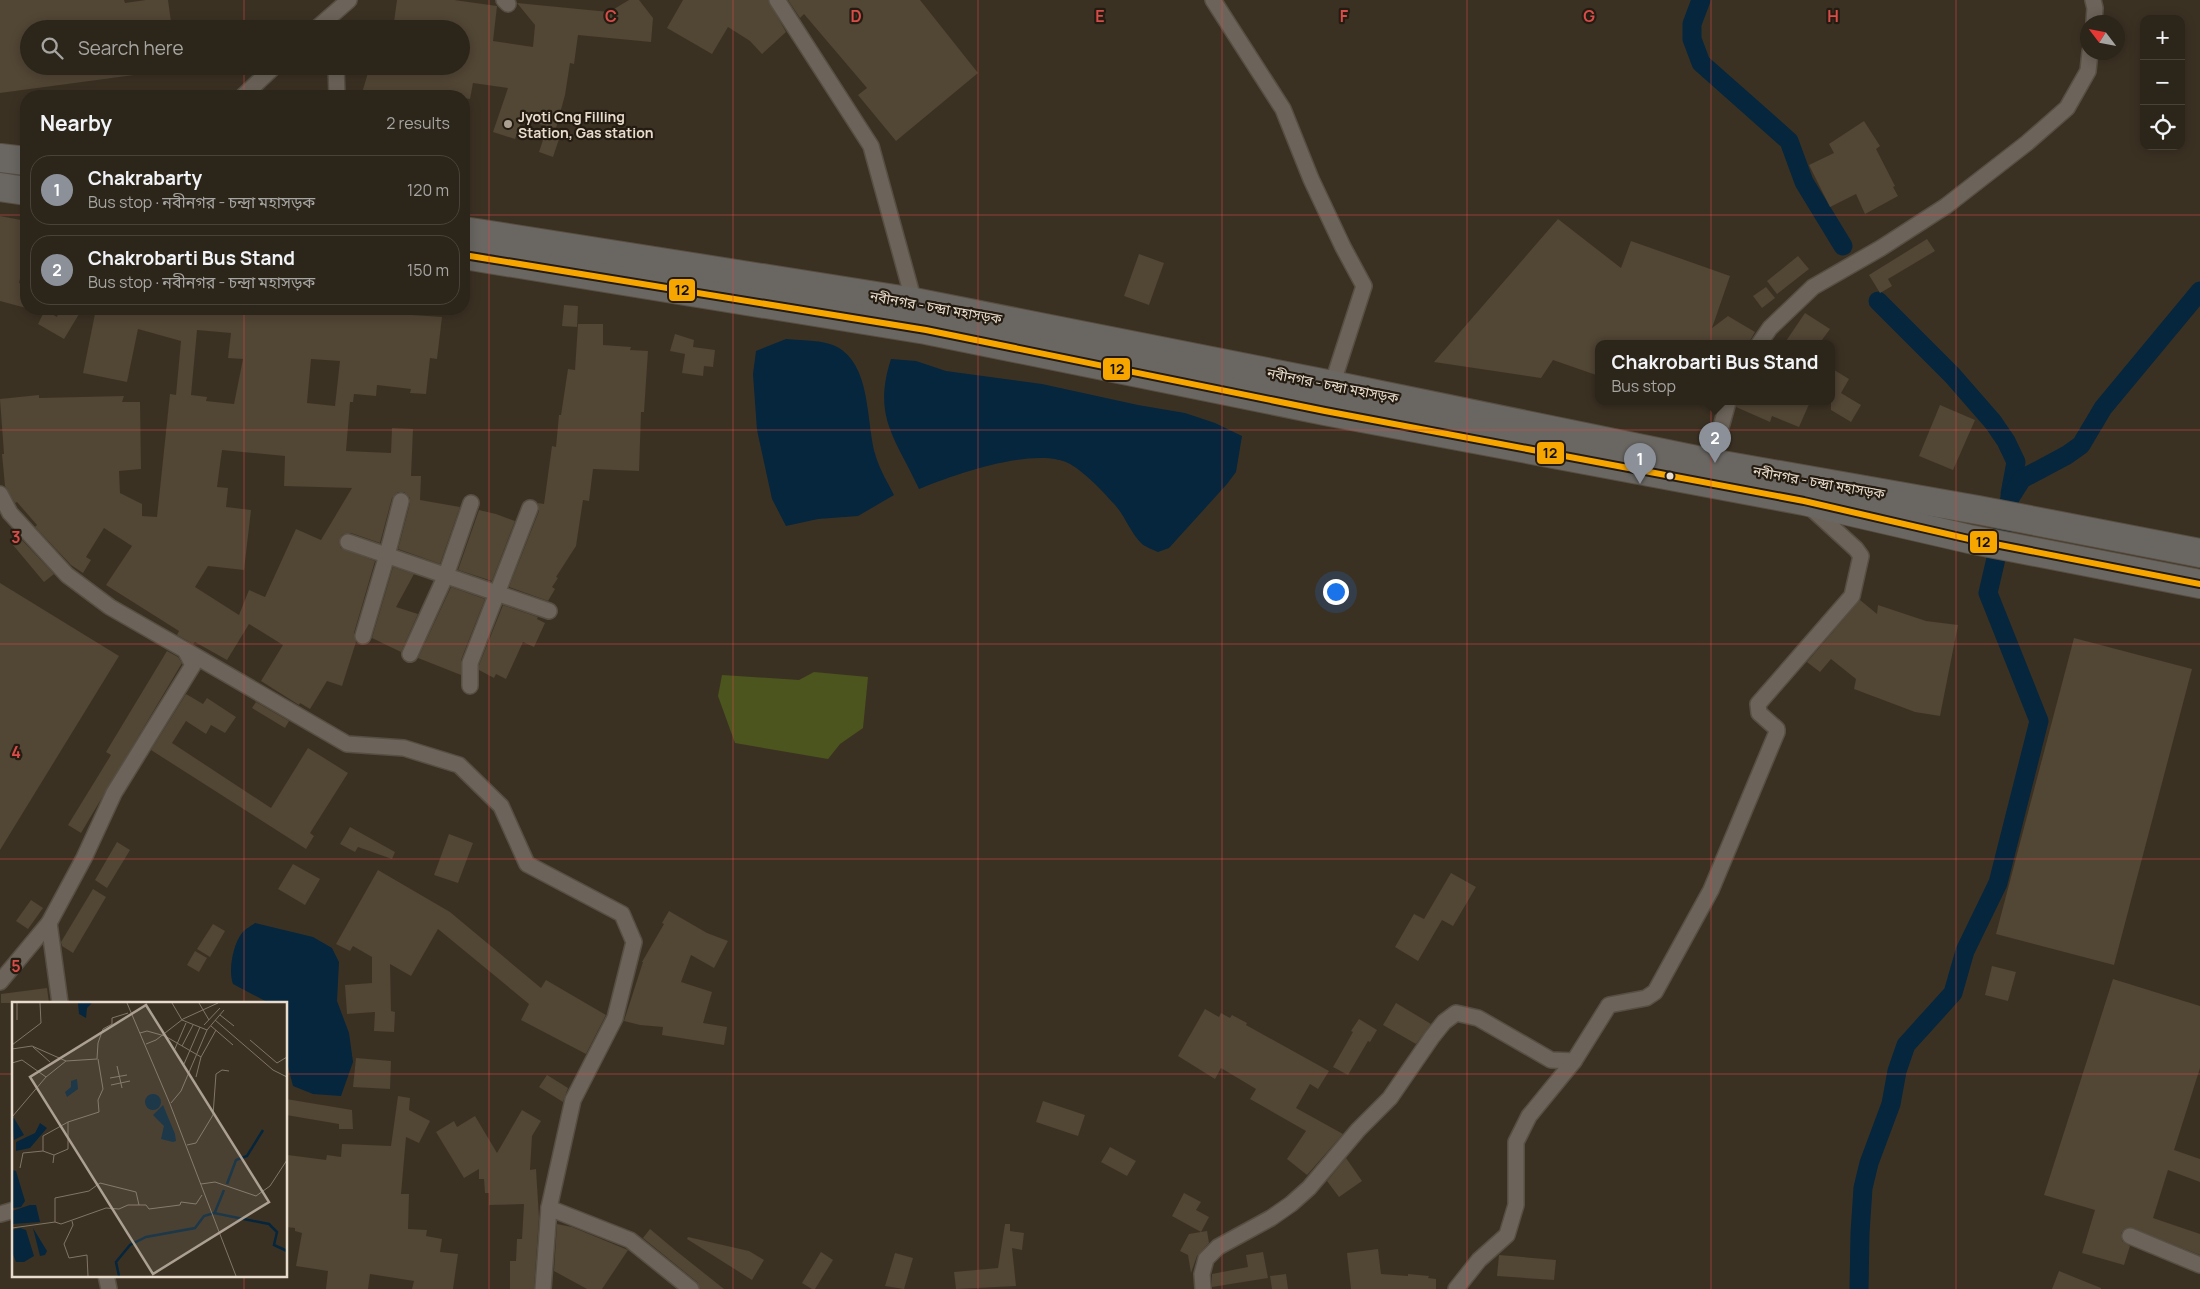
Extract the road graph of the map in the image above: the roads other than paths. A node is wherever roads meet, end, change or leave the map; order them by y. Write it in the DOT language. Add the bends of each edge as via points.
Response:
graph roads {
  1 [pos="349,0"];
  2 [pos="778,0"];
  3 [pos="1213,0"];
  4 [pos="2093,0"];
  5 [pos="334,6"];
  6 [pos="2094,15"];
  7 [pos="323,20"];
  8 [pos="335,20"];
  9 [pos="2089,60"];
  10 [pos="265,75"];
  11 [pos="336,75"];
  12 [pos="249,90"];
  13 [pos="337,90"];
  14 [pos="0,158"];
  15 [pos="20,160"];
  16 [pos="0,186"];
  17 [pos="20,190"];
  18 [pos="470,232"];
  19 [pos="470,256"];
  20 [pos="914,302"];
  21 [pos="1762,340"];
  22 [pos="1332,385"];
  23 [pos="1727,405"];
  24 [pos="1426,417"];
  25 [pos="1711,462"];
  26 [pos="0,494"];
  27 [pos="400,500"];
  28 [pos="1804,501"];
  29 [pos="471,503"];
  30 [pos="530,508"];
  31 [pos="348,542"];
  32 [pos="2200,553"];
  33 [pos="388,555"];
  34 [pos="446,575"];
  35 [pos="2200,584"];
  36 [pos="498,594"];
  37 [pos="549,611"];
  38 [pos="363,636"];
  39 [pos="186,650"];
  40 [pos="410,654"];
  41 [pos="470,686"];
  42 [pos="49,923"];
  43 [pos="0,982"];
  44 [pos="60,1002"];
  45 [pos="1574,1061"];
  46 [pos="549,1208"];
  47 [pos="2130,1236"];
  48 [pos="2200,1266"];
  49 [pos="106,1276"];
  50 [pos="109,1289"];
  51 [pos="543,1289"];
  52 [pos="691,1289"];
  53 [pos="1203,1289"];
  54 [pos="1456,1289"];
  1 -- 5 [label="street"];
  2 -- 20 [label="street" via="871,146"];
  3 -- 22 [label="street" via="1283,109 1311,179 1364,286"];
  4 -- 6 [label="street"];
  5 -- 7 [label="street"];
  5 -- 8 [label="street"];
  9 -- 21 [label="street" via="2088,71 2067,108 2027,143 1946,206 1813,288 1770,328"];
  10 -- 12 [label="street"];
  11 -- 13 [label="street"];
  14 -- 15 [label="highway"];
  16 -- 17 [label="highway"];
  18 -- 20 [label="highway, নবীনগর - চন্দ্রা মহাসড়ক"];
  19 -- 24 [label="highway, নবীনগর - চন্দ্রা মহাসড়ক" via="926,330"];
  20 -- 22 [label="highway, নবীনগর - চন্দ্রা মহাসড়ক"];
  22 -- 24 [label="highway, নবীনগর - চন্দ্রা মহাসড়ক"];
  23 -- 25 [label="street"];
  24 -- 25 [label="highway, নবীনগর - চন্দ্রা মহাসড়ক"];
  24 -- 28 [label="highway, নবীনগর - চন্দ্রা মহাসড়ক"];
  25 -- 32 [label="highway, নবীনগর - চন্দ্রা মহাসড়ক"];
  26 -- 39 [label="street" via="10,513 67,575 110,608"];
  27 -- 33 [label="street"];
  28 -- 35 [label="highway, নবীনগর - চন্দ্রা মহাসড়ক" via="1969,539"];
  28 -- 45 [label="street" via="1861,556 1855,592 1758,704 1759,712 1777,732 1711,890 1655,992 1646,998 1609,1005"];
  29 -- 34 [label="street"];
  30 -- 36 [label="street"];
  31 -- 33 [label="street"];
  33 -- 34 [label="street"];
  33 -- 38 [label="street"];
  34 -- 36 [label="street"];
  34 -- 40 [label="street"];
  36 -- 37 [label="street"];
  36 -- 41 [label="street" via="470,663"];
  39 -- 42 [label="street" via="193,665 114,793"];
  39 -- 46 [label="street" via="347,744 404,748 459,765 501,806 527,864 622,914 634,942 615,1018 573,1100"];
  42 -- 43 [label="street"];
  42 -- 44 [label="street"];
  45 -- 53 [label="street" via="1551,1060 1478,1018 1456,1013 1432,1037 1390,1098 1309,1188 1271,1218 1218,1247 1206,1259"];
  45 -- 54 [label="street" via="1529,1116 1516,1142 1516,1205 1507,1235 1479,1260"];
  46 -- 51 [label="street"];
  46 -- 52 [label="street" via="630,1240"];
  47 -- 48 [label="street"];
  49 -- 50 [label="street"];
}
